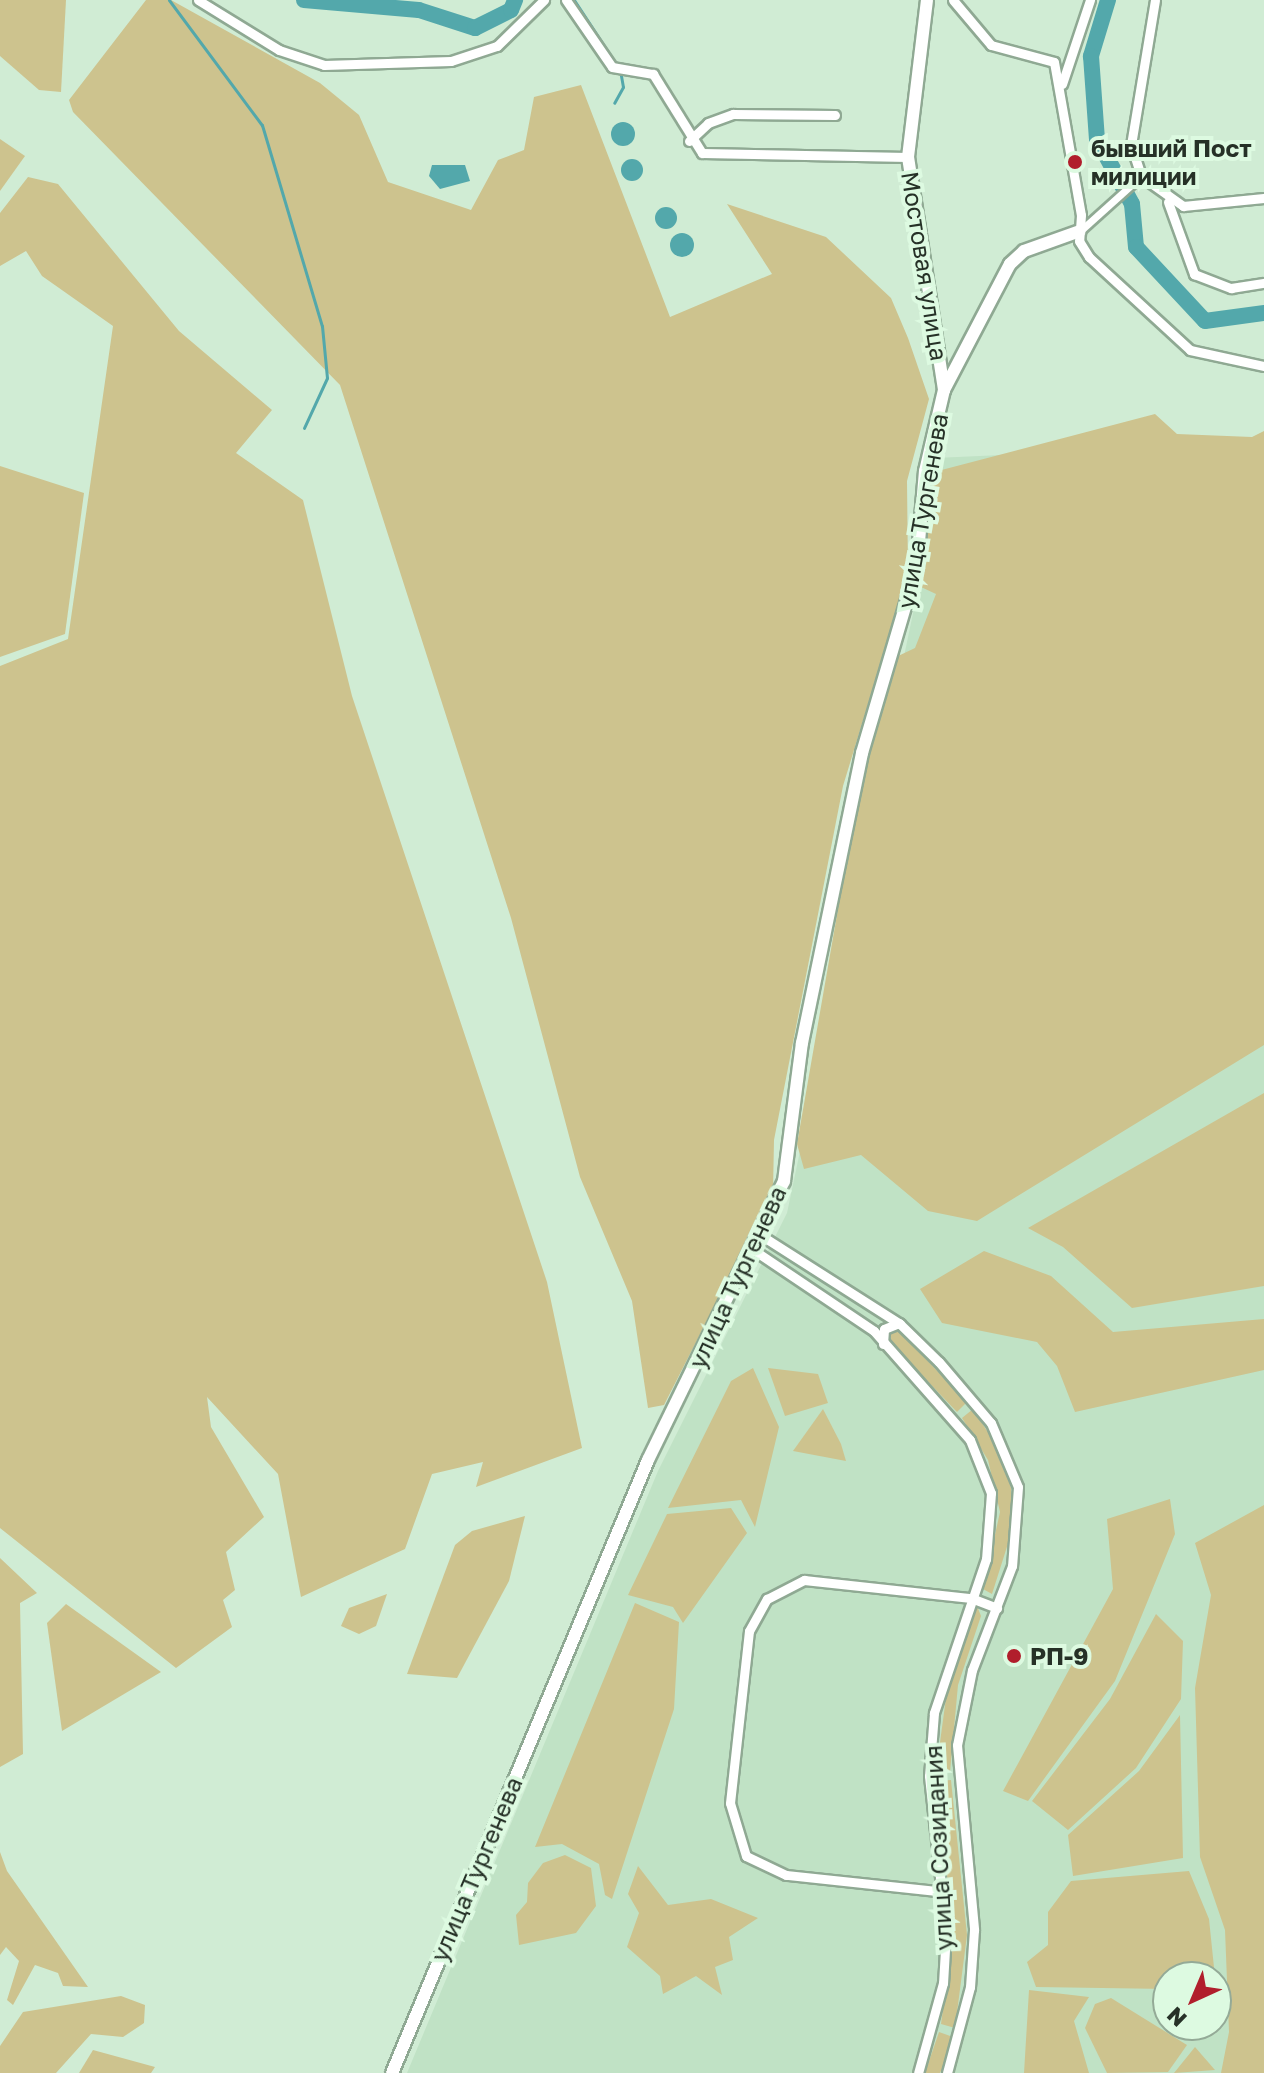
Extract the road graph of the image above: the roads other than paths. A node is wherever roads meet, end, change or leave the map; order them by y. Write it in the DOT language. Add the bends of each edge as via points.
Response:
graph roads {
  1 [pos="198,0"];
  2 [pos="544,0"];
  3 [pos="566,0"];
  4 [pos="927,0"];
  5 [pos="953,0"];
  6 [pos="1090,0"];
  7 [pos="1155,0"];
  8 [pos="1062,85"];
  9 [pos="835,115"];
  10 [pos="689,141"];
  11 [pos="908,157"];
  12 [pos="1139,178"];
  13 [pos="1264,198"];
  14 [pos="1168,202"];
  15 [pos="1080,231"];
  16 [pos="1264,283"];
  17 [pos="1264,366"];
  18 [pos="944,390"];
  19 [pos="762,1236"];
  20 [pos="755,1251"];
  21 [pos="899,1323"];
  22 [pos="883,1344"];
  23 [pos="971,1598"];
  24 [pos="997,1608"];
  25 [pos="946,1892"];
  26 [pos="392,2073"];
  27 [pos="918,2073"];
  28 [pos="947,2073"];
  1 -- 2 [label="street" via="279,50 324,65 451,61 497,46"];
  3 -- 10 [label="street" via="612,67 653,74"];
  4 -- 11 [label="street, Мостовая улица"];
  5 -- 8 [label="street" via="991,45 1050,57"];
  6 -- 8 [label="street"];
  7 -- 12 [label="street" via="1131,145"];
  8 -- 15 [label="street" via="1065,154"];
  9 -- 10 [label="street" via="733,114 708,123"];
  10 -- 11 [label="street" via="702,153"];
  11 -- 18 [label="street, Мостовая улица"];
  12 -- 14 [label="street"];
  12 -- 15 [label="street" via="1110,210"];
  13 -- 14 [label="street"];
  14 -- 16 [label="street" via="1194,274 1231,288"];
  15 -- 17 [label="street" via="1089,257 1190,350"];
  15 -- 18 [label="street" via="1024,251 1010,264"];
  18 -- 19 [label="street, улица Тургенева" via="925,471 917,566 862,753 802,1043 784,1181"];
  19 -- 20 [label="street, улица Тургенева"];
  19 -- 21 [label="street, улица Созидания"];
  20 -- 22 [label="street, улица Созидания" via="856,1315"];
  20 -- 26 [label="street, улица Тургенева" via="648,1460"];
  21 -- 22 [label="street" via="884,1329"];
  21 -- 24 [label="street, улица Созидания" via="976,1402 1013,1468 1020,1530"];
  22 -- 23 [label="street, улица Созидания" via="955,1419 982,1462 993,1531"];
  23 -- 24 [label="street"];
  23 -- 25 [label="street, улица Созидания" via="942,1681 930,1746"];
  23 -- 25 [label="street" via="816,1581 774,1592 749,1631 730,1803 736,1840 769,1871"];
  24 -- 28 [label="street, улица Созидания" via="972,1670 957,1745 974,1930 970,1987"];
  25 -- 27 [label="street, улица Созидания" via="943,1983"];
}
